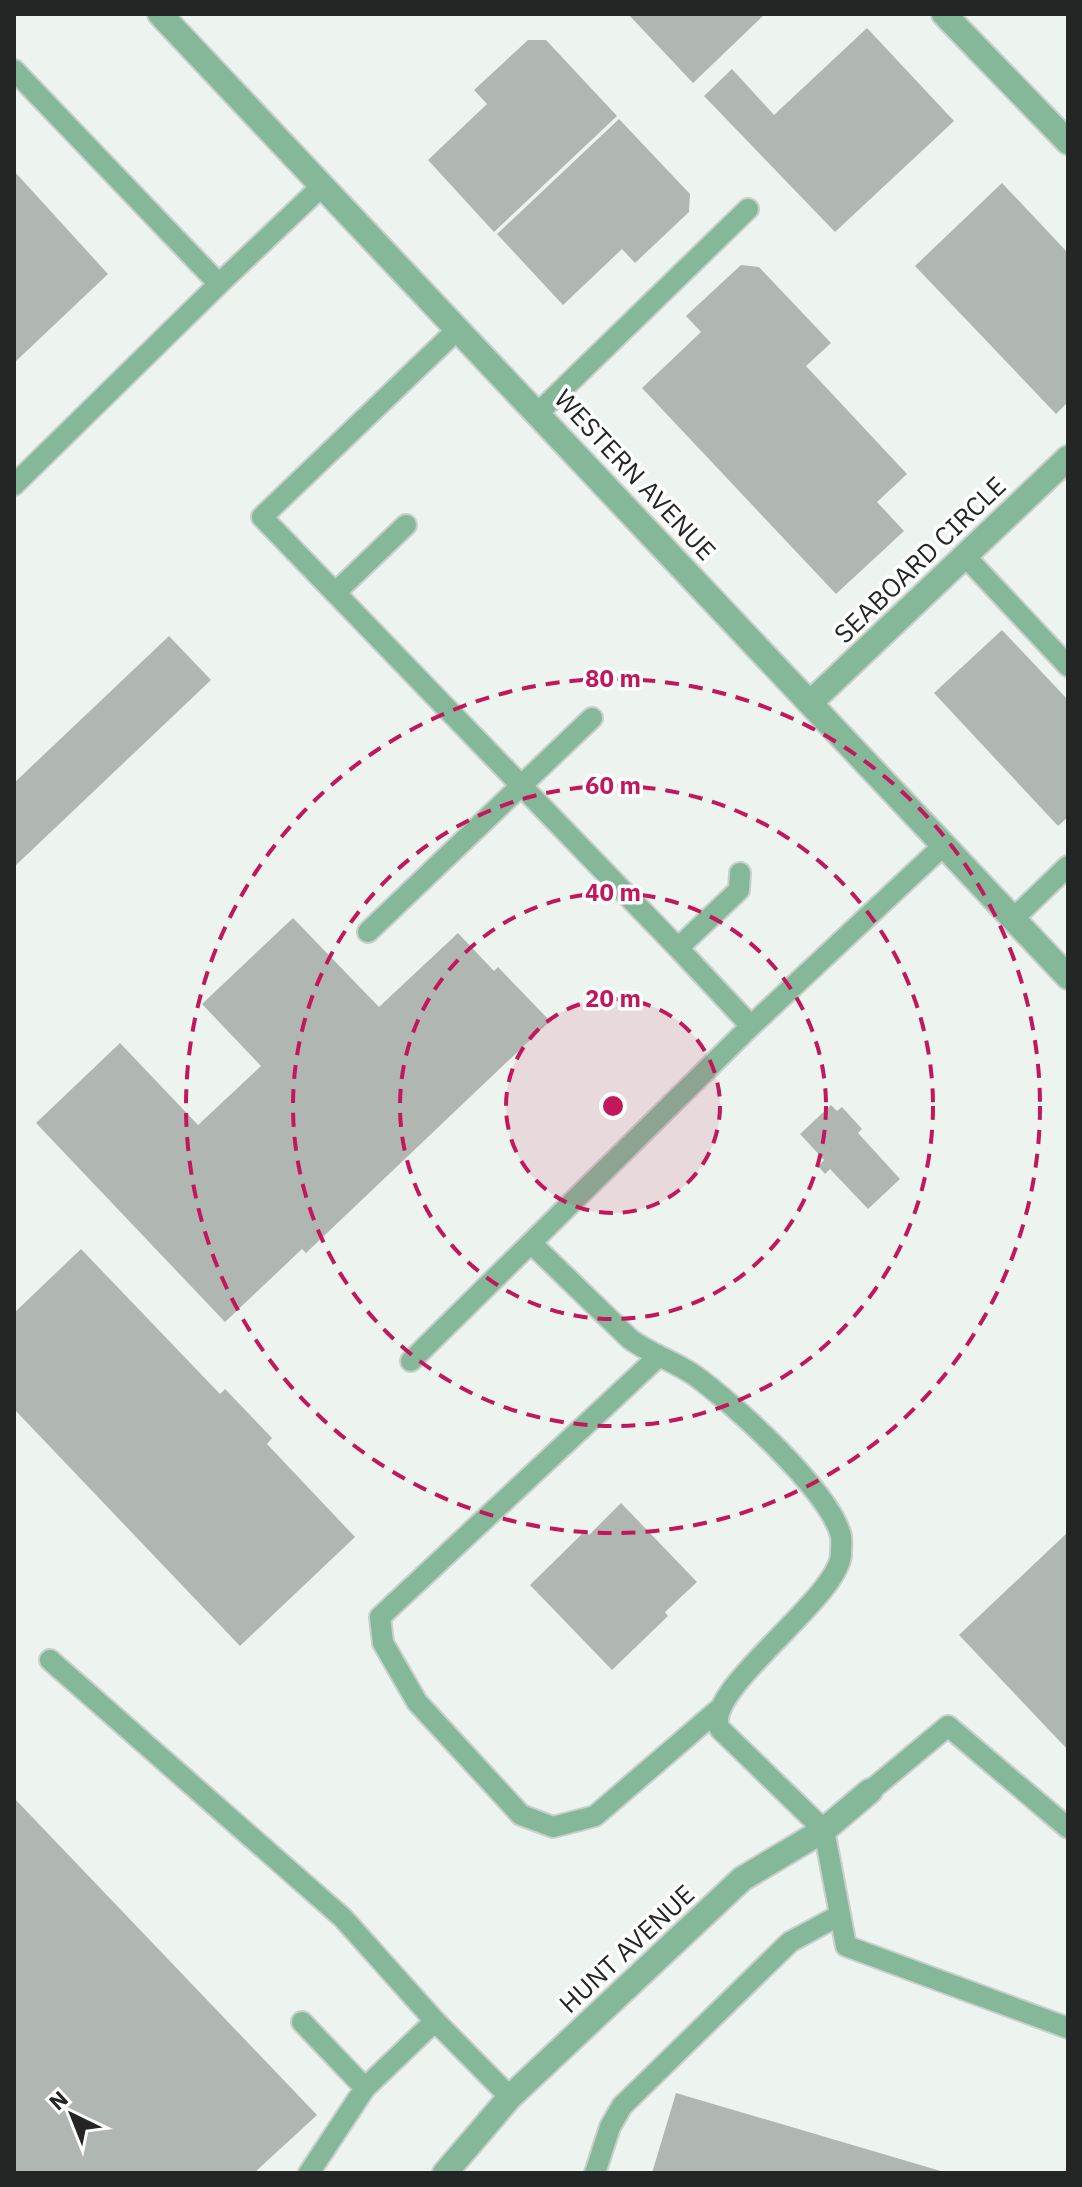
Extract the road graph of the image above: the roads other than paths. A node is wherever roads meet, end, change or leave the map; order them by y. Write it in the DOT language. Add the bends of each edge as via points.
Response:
graph roads {
  1 [pos="160,14"];
  2 [pos="944,14"];
  3 [pos="14,70"];
  4 [pos="1068,142"];
  5 [pos="322,186"];
  6 [pos="748,209"];
  7 [pos="219,284"];
  8 [pos="458,329"];
  9 [pos="538,413"];
  10 [pos="1068,458"];
  11 [pos="14,485"];
  12 [pos="406,525"];
  13 [pos="965,556"];
  14 [pos="335,593"];
  15 [pos="1068,666"];
  16 [pos="811,702"];
  17 [pos="592,718"];
  18 [pos="522,785"];
  19 [pos="944,845"];
  20 [pos="1068,866"];
  21 [pos="740,873"];
  22 [pos="1013,919"];
  23 [pos="368,932"];
  24 [pos="678,948"];
  25 [pos="1068,977"];
  26 [pos="751,1026"];
  27 [pos="531,1243"];
  28 [pos="658,1357"];
  29 [pos="411,1361"];
  30 [pos="50,1660"];
  31 [pos="718,1710"];
  32 [pos="870,1791"];
  33 [pos="1068,1828"];
  34 [pos="824,1830"];
  35 [pos="840,1915"];
  36 [pos="435,2021"];
  37 [pos="302,2022"];
  38 [pos="1068,2028"];
  39 [pos="365,2088"];
  40 [pos="510,2097"];
  41 [pos="309,2173"];
  42 [pos="445,2173"];
  43 [pos="595,2173"];
  1 -- 5 [label="street, WESTERN AVENUE"];
  2 -- 4 [label="street"];
  3 -- 7 [label="lane"];
  5 -- 7 [label="lane"];
  5 -- 8 [label="street, WESTERN AVENUE"];
  6 -- 9 [label="lane"];
  7 -- 11 [label="lane"];
  8 -- 9 [label="street, WESTERN AVENUE"];
  8 -- 14 [label="lane" via="262,517"];
  9 -- 16 [label="street, WESTERN AVENUE"];
  10 -- 13 [label="street, SEABOARD CIRCLE"];
  12 -- 14 [label="lane"];
  13 -- 15 [label="lane"];
  13 -- 16 [label="street, SEABOARD CIRCLE"];
  14 -- 18 [label="lane"];
  16 -- 19 [label="street, WESTERN AVENUE"];
  17 -- 18 [label="lane"];
  18 -- 23 [label="lane"];
  18 -- 24 [label="lane"];
  19 -- 22 [label="street, WESTERN AVENUE"];
  19 -- 26 [label="lane"];
  20 -- 22 [label="lane"];
  21 -- 24 [label="lane" via="739,890"];
  22 -- 25 [label="street, WESTERN AVENUE"];
  24 -- 26 [label="lane"];
  26 -- 27 [label="lane"];
  27 -- 28 [label="lane" via="630,1339"];
  27 -- 29 [label="lane"];
  28 -- 31 [label="lane" via="690,1372 724,1398 811,1484 841,1537 831,1581"];
  28 -- 31 [label="lane" via="380,1617 383,1643 417,1702 521,1815 553,1827 595,1816"];
  30 -- 36 [label="lane" via="343,1918"];
  31 -- 34 [label="lane" via="720,1729"];
  32 -- 33 [label="lane" via="948,1726"];
  32 -- 34 [label="street, HUNT AVENUE"];
  34 -- 35 [label="lane"];
  34 -- 40 [label="street, HUNT AVENUE" via="742,1879"];
  35 -- 38 [label="lane" via="846,1946"];
  35 -- 43 [label="lane" via="790,1942 622,2106"];
  36 -- 39 [label="lane"];
  36 -- 40 [label="lane"];
  37 -- 39 [label="lane"];
  39 -- 41 [label="lane"];
  40 -- 42 [label="street, HUNT AVENUE"];
}
